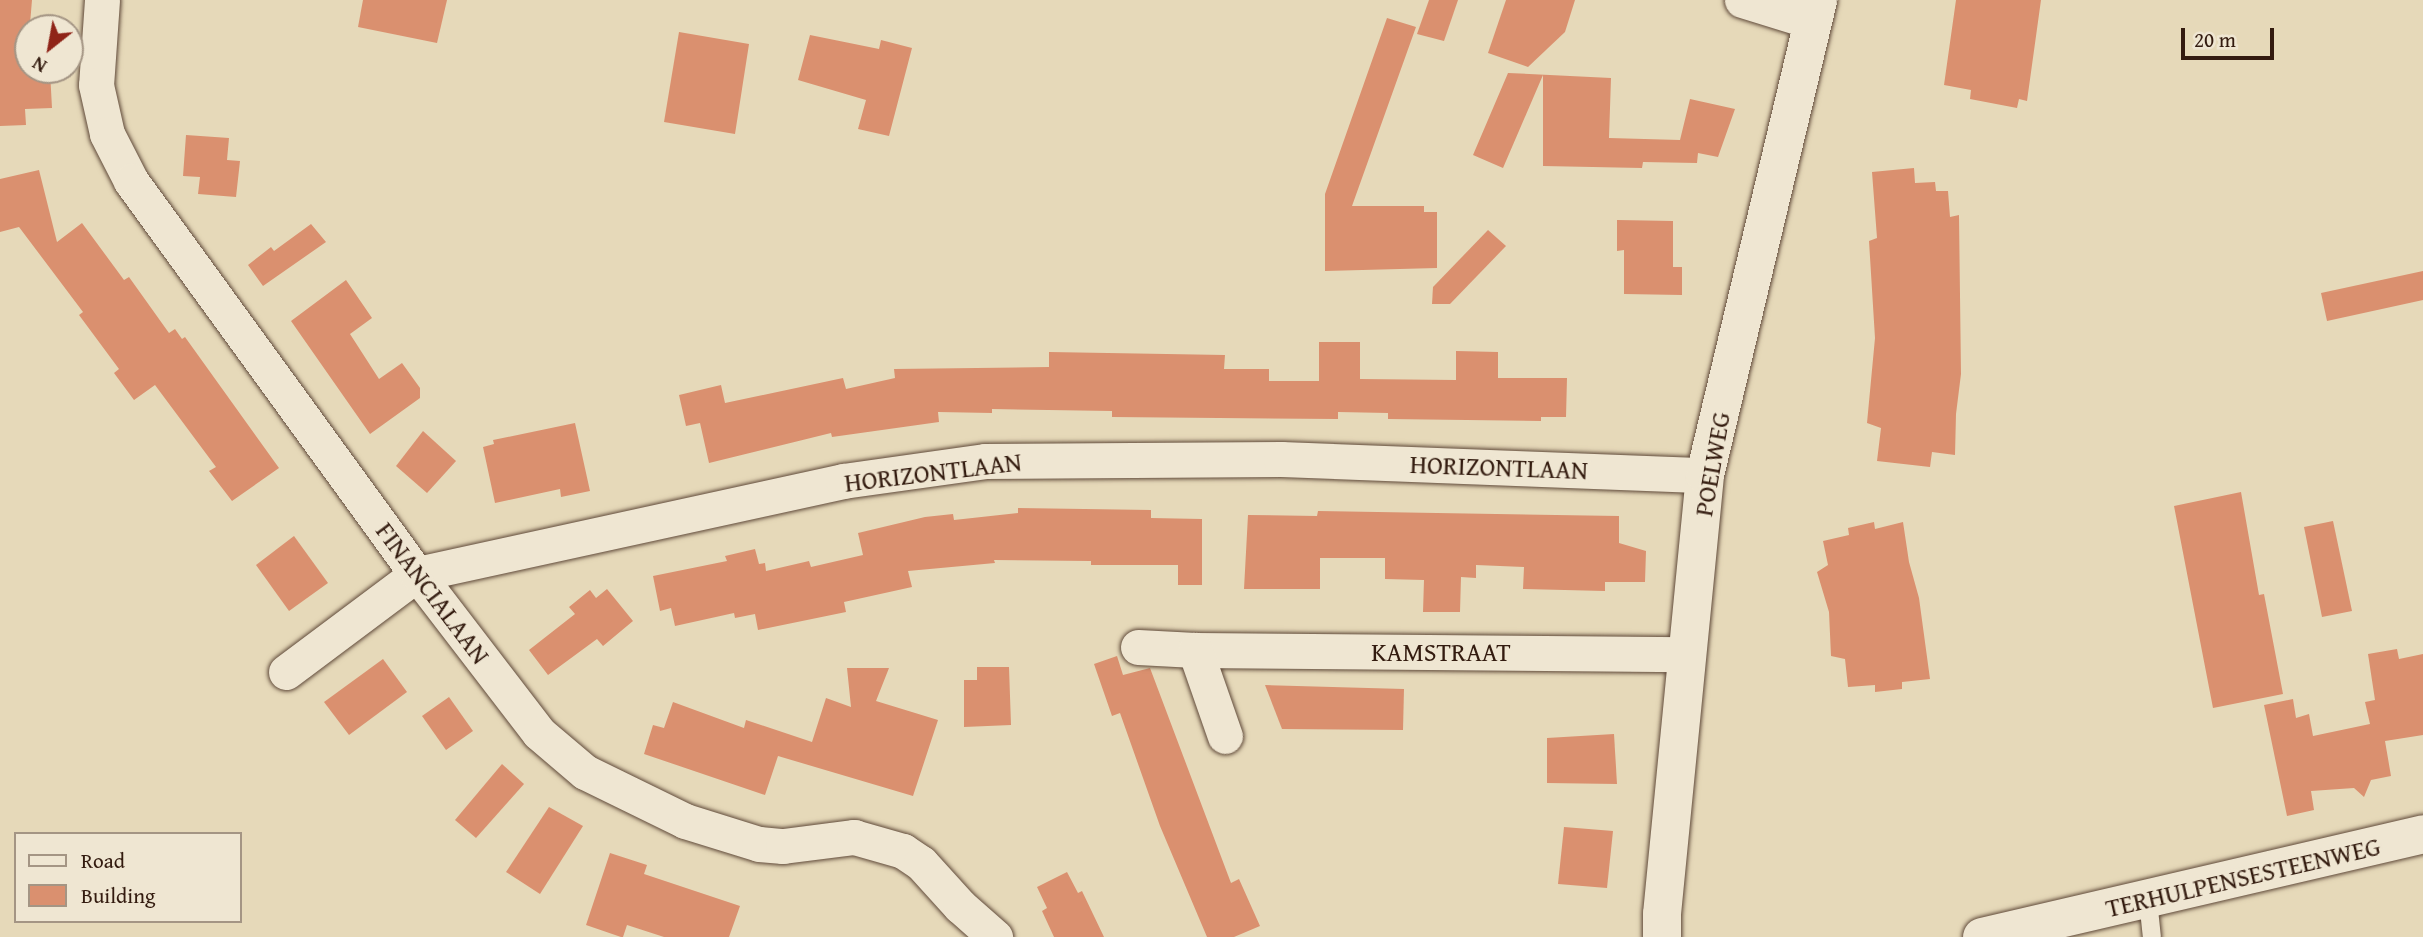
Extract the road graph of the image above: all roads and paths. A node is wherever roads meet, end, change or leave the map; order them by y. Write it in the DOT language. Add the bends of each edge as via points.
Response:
graph roads {
  1 [pos="102,0"];
  2 [pos="1742,0"];
  3 [pos="1816,11"];
  4 [pos="1705,475"];
  5 [pos="417,574"];
  6 [pos="1138,647"];
  7 [pos="1195,650"];
  8 [pos="1688,654"];
  9 [pos="286,672"];
  10 [pos="1225,736"];
  11 [pos="2423,834"];
  12 [pos="2148,900"];
  13 [pos="995,937"];
  14 [pos="1662,937"];
  15 [pos="1982,937"];
  16 [pos="2152,937"];
  1 -- 5 [label="street, FINANCIALAAN" via="96,85 107,134 131,181"];
  2 -- 3 [label="street"];
  3 -- 4 [label="street, POELWEG"];
  4 -- 5 [label="street, HORIZONTLAAN" via="1281,459 985,461 843,481"];
  4 -- 8 [label="street, POELWEG"];
  5 -- 9 [label="street, HORIZONTLAAN"];
  5 -- 13 [label="street, FINANCIALAAN" via="539,733 585,772 685,821 758,844 783,846 854,837 903,851"];
  6 -- 7 [label="street, KAMSTRAAT"];
  7 -- 8 [label="street, KAMSTRAAT"];
  7 -- 10 [label="street"];
  8 -- 14 [label="street, POELWEG"];
  11 -- 12 [label="street, TERHULPENSESTEENWEG"];
  12 -- 15 [label="street, TERHULPENSESTEENWEG"];
  12 -- 16 [label="lane"];
}
